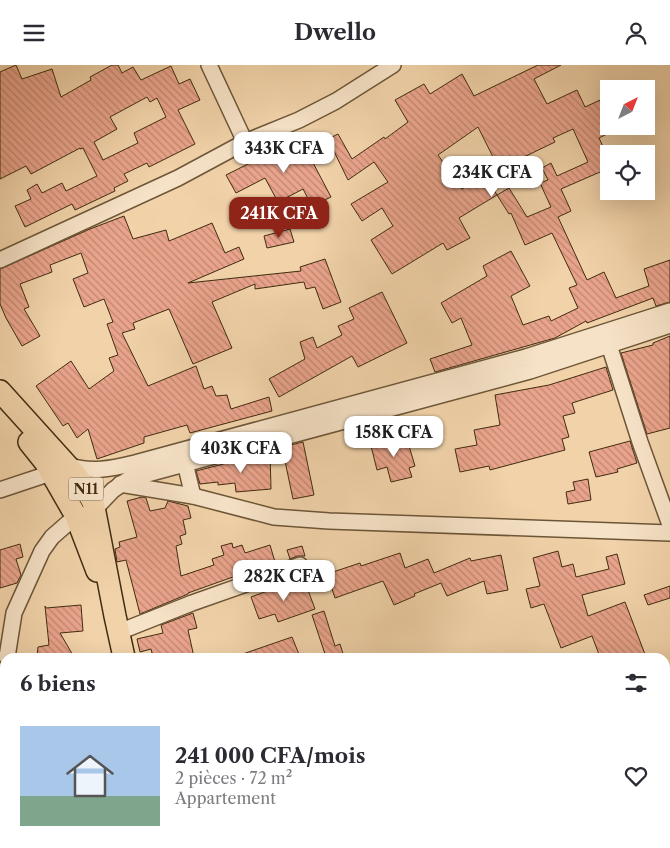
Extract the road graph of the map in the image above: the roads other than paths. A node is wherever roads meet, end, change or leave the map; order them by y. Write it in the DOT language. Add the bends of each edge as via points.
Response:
graph roads {
  1 [pos="208,65"];
  2 [pos="393,65"];
  3 [pos="245,143"];
  4 [pos="0,260"];
  5 [pos="670,311"];
  6 [pos="670,325"];
  7 [pos="609,345"];
  8 [pos="0,391"];
  9 [pos="0,410"];
  10 [pos="186,463"];
  11 [pos="56,471"];
  12 [pos="120,484"];
  13 [pos="0,490"];
  14 [pos="193,496"];
  15 [pos="86,513"];
  16 [pos="670,525"];
  17 [pos="670,533"];
  18 [pos="300,565"];
  19 [pos="117,624"];
  20 [pos="9,653"];
  21 [pos="123,653"];
  1 -- 3 [label="street"];
  2 -- 3 [label="street" via="336,101"];
  3 -- 4 [label="street" via="178,178"];
  5 -- 11 [label="street" via="526,357 135,463 105,470"];
  6 -- 7 [label="street"];
  7 -- 10 [label="street" via="530,371"];
  7 -- 16 [label="street"];
  8 -- 11 [label="highway, N11"];
  9 -- 11 [label="highway, N11"];
  10 -- 12 [label="street" via="140,475"];
  10 -- 14 [label="street"];
  11 -- 13 [label="street"];
  11 -- 15 [label="highway, N11" via="84,486"];
  12 -- 14 [label="street"];
  12 -- 15 [label="street"];
  14 -- 17 [label="street" via="274,517"];
  15 -- 19 [label="highway, N11"];
  15 -- 20 [label="street" via="52,537 35,565 14,613"];
  18 -- 19 [label="street" via="200,600"];
  19 -- 21 [label="highway, N11"];
}
